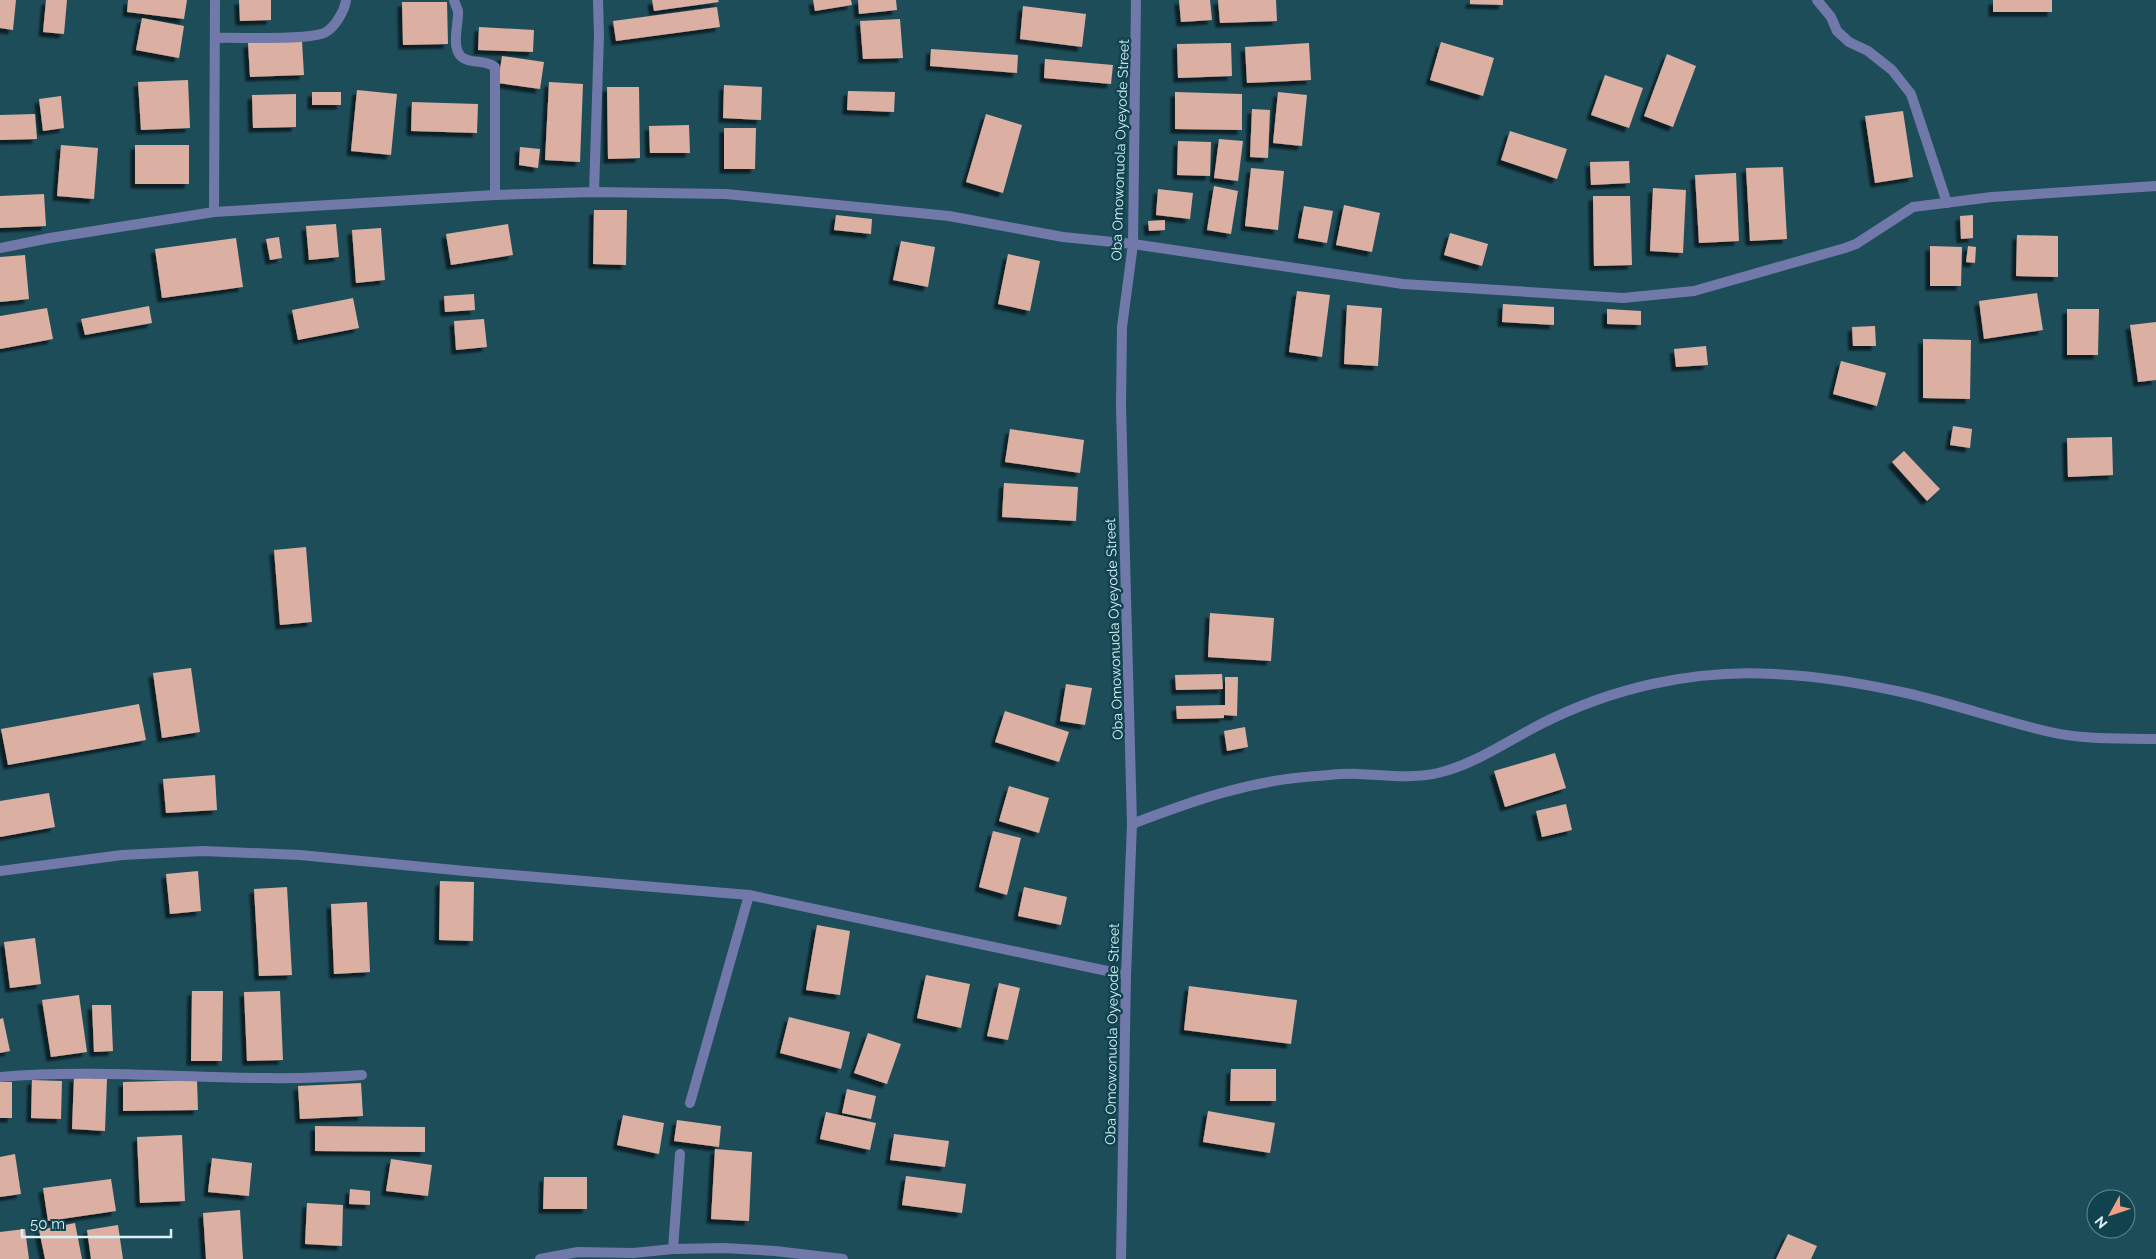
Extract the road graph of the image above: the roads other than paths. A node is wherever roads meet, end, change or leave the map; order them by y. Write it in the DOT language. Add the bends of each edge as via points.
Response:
graph roads {
  1 [pos="215,0"];
  2 [pos="346,0"];
  3 [pos="454,0"];
  4 [pos="598,0"];
  5 [pos="1136,0"];
  6 [pos="1817,0"];
  7 [pos="215,38"];
  8 [pos="2156,186"];
  9 [pos="594,192"];
  10 [pos="495,196"];
  11 [pos="1947,202"];
  12 [pos="214,212"];
  13 [pos="1133,244"];
  14 [pos="0,248"];
  15 [pos="2156,739"];
  16 [pos="1132,824"];
  17 [pos="0,871"];
  18 [pos="749,895"];
  19 [pos="1126,975"];
  20 [pos="362,1075"];
  21 [pos="0,1077"];
  22 [pos="690,1103"];
  23 [pos="680,1154"];
  24 [pos="673,1249"];
  25 [pos="540,1259"];
  26 [pos="843,1259"];
  27 [pos="1121,1259"];
  1 -- 7 [label="street"];
  2 -- 7 [label="street" via="338,20 326,32 308,37"];
  3 -- 10 [label="street" via="458,11 456,45 460,54 465,59 487,61 495,67"];
  4 -- 9 [label="street"];
  5 -- 13 [label="street, Oba Omowonuola Oyeyode Street"];
  6 -- 11 [label="street" via="1831,17 1837,32 1892,70 1912,94"];
  7 -- 12 [label="street"];
  8 -- 11 [label="street"];
  9 -- 10 [label="street"];
  9 -- 13 [label="street" via="726,194 949,216 1063,237"];
  10 -- 12 [label="street"];
  11 -- 13 [label="street" via="1913,207 1845,248 1694,291 1623,298 1403,284"];
  12 -- 14 [label="street"];
  13 -- 16 [label="street, Oba Omowonuola Oyeyode Street" via="1122,327 1121,406"];
  15 -- 16 [label="street" via="2097,738 2052,732 1906,693 1837,682 1775,674 1722,674 1646,684 1587,702 1461,766 1436,773 1282,779 1202,798"];
  16 -- 19 [label="street, Oba Omowonuola Oyeyode Street"];
  17 -- 18 [label="street" via="122,854 203,851 300,855"];
  18 -- 19 [label="street"];
  18 -- 22 [label="street"];
  19 -- 27 [label="street, Oba Omowonuola Oyeyode Street"];
  20 -- 21 [label="street" via="313,1079 94,1075"];
  23 -- 24 [label="street"];
  24 -- 25 [label="street" via="633,1253 578,1252"];
  24 -- 26 [label="street" via="775,1251"];
}
